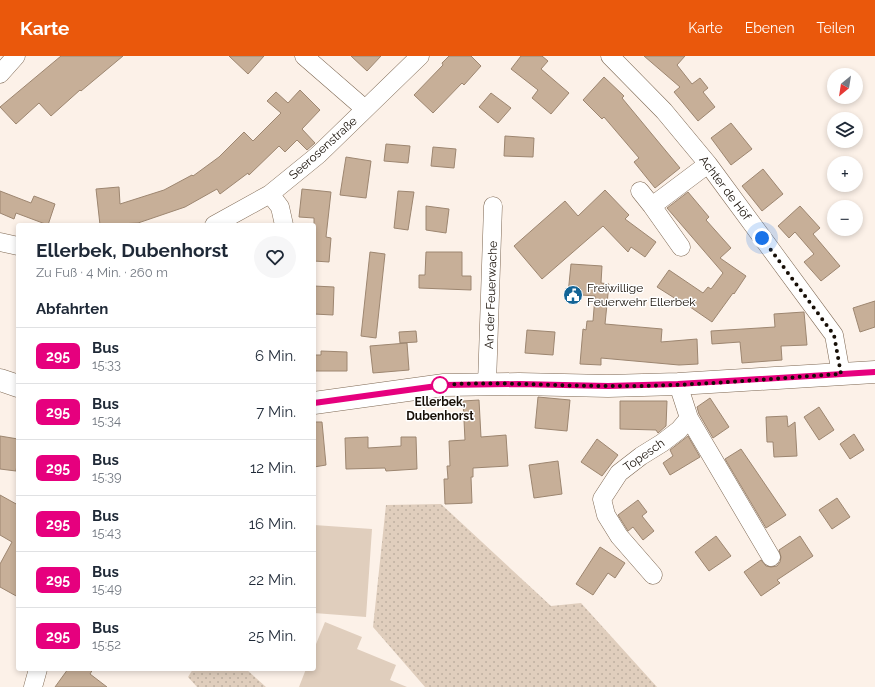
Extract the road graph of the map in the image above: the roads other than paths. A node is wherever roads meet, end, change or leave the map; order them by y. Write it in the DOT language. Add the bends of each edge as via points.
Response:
graph roads {
  1 [pos="16,56"];
  2 [pos="304,56"];
  3 [pos="420,56"];
  4 [pos="610,56"];
  5 [pos="0,74"];
  6 [pos="365,109"];
  7 [pos="708,164"];
  8 [pos="640,191"];
  9 [pos="270,194"];
  10 [pos="494,206"];
  11 [pos="652,206"];
  12 [pos="218,223"];
  13 [pos="284,223"];
  14 [pos="0,242"];
  15 [pos="16,246"];
  16 [pos="682,247"];
  17 [pos="875,372"];
  18 [pos="841,374"];
  19 [pos="0,380"];
  20 [pos="487,384"];
  21 [pos="678,384"];
  22 [pos="16,385"];
  23 [pos="316,403"];
  24 [pos="689,418"];
  25 [pos="771,557"];
  26 [pos="653,575"];
  27 [pos="37,671"];
  28 [pos="33,687"];
  1 -- 5 [label="street"];
  2 -- 6 [label="street"];
  3 -- 6 [label="street, Seerosenstraße"];
  4 -- 7 [label="street, Achter de Höf" via="664,111"];
  6 -- 9 [label="street, Seerosenstraße" via="318,155"];
  7 -- 11 [label="street"];
  7 -- 18 [label="street, Achter de Höf" via="834,335"];
  8 -- 11 [label="street"];
  9 -- 12 [label="street, Seerosenstraße"];
  9 -- 13 [label="street" via="280,207"];
  10 -- 20 [label="street, An der Feuerwache"];
  11 -- 16 [label="street"];
  14 -- 15 [label="street"];
  17 -- 18 [label="main road"];
  18 -- 21 [label="main road"];
  19 -- 22 [label="main road"];
  20 -- 21 [label="main road"];
  20 -- 23 [label="main road" via="444,385"];
  21 -- 24 [label="street"];
  24 -- 25 [label="street"];
  24 -- 26 [label="street, Topesch" via="679,430 619,473 602,499 606,515 619,536"];
  27 -- 28 [label="street"];
}
